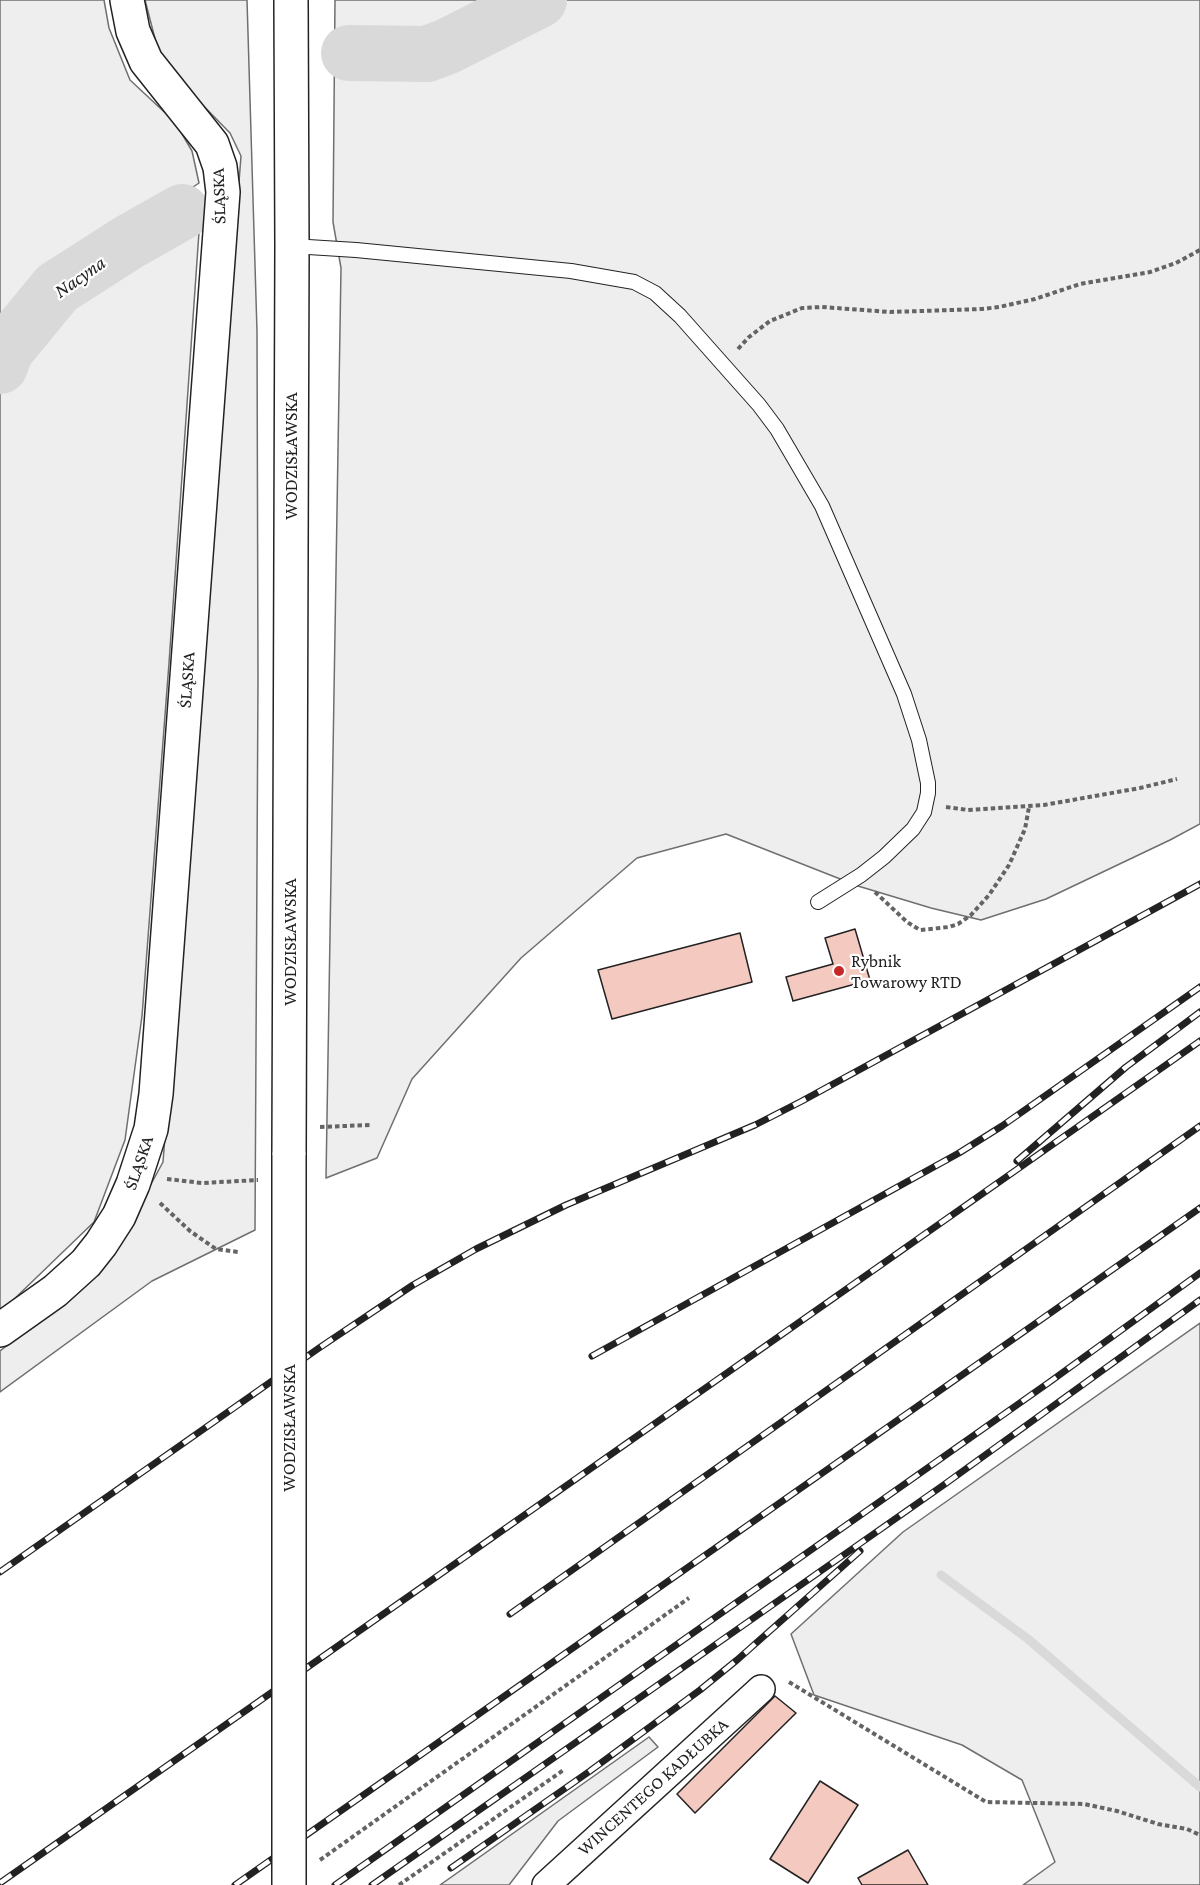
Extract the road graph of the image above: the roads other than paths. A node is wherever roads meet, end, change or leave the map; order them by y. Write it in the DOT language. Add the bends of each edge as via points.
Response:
graph roads {
  1 [pos="127,0"];
  2 [pos="291,0"];
  3 [pos="292,246"];
  4 [pos="818,902"];
  5 [pos="0,1330"];
  6 [pos="761,1689"];
  7 [pos="289,1885"];
  8 [pos="546,1885"];
  1 -- 5 [label="main road, ŚLĄSKA" via="142,55 212,144 223,192 156,1094 151,1129 136,1175 113,1225 86,1263 55,1291"];
  2 -- 3 [label="main road, WODZISŁAWSKA"];
  3 -- 4 [label="lane" via="560,270 634,282 665,302 759,405 822,506 904,694 928,783 927,803 913,829 861,875"];
  3 -- 7 [label="main road, WODZISŁAWSKA, bridge"];
  6 -- 8 [label="street, WINCENTEGO KADŁUBKA"];
}
